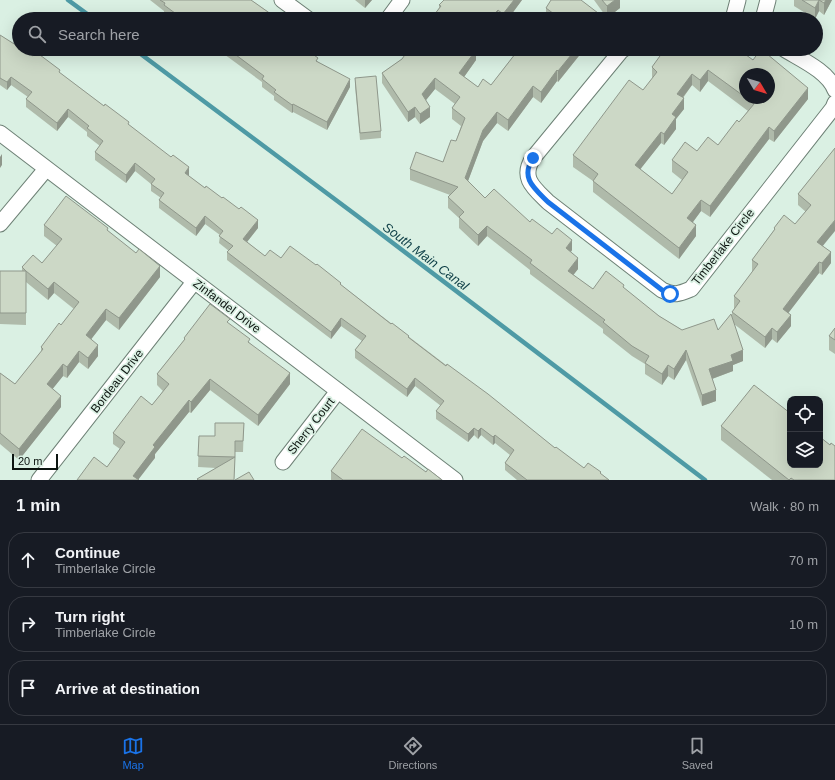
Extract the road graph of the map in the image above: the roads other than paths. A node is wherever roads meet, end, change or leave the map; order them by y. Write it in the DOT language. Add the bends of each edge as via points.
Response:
graph roads {
  1 [pos="282,0"];
  2 [pos="402,0"];
  3 [pos="738,0"];
  4 [pos="768,0"];
  5 [pos="298,12"];
  6 [pos="393,12"];
  7 [pos="735,12"];
  8 [pos="765,12"];
  9 [pos="617,56"];
  10 [pos="796,56"];
  11 [pos="835,90"];
  12 [pos="835,103"];
  13 [pos="0,133"];
  14 [pos="46,169"];
  15 [pos="0,224"];
  16 [pos="194,282"];
  17 [pos="338,391"];
  18 [pos="283,462"];
  19 [pos="39,480"];
  20 [pos="455,480"];
  1 -- 5 [label="street"];
  2 -- 6 [label="street"];
  3 -- 7 [label="street"];
  4 -- 8 [label="street"];
  9 -- 12 [label="street, Timberlake Circle" via="533,158 527,174 529,181 548,202 670,294 679,294 690,289"];
  10 -- 11 [label="street" via="816,68 833,84"];
  13 -- 14 [label="street, Zinfandel Drive"];
  14 -- 15 [label="street"];
  14 -- 16 [label="street, Zinfandel Drive"];
  16 -- 17 [label="street, Zinfandel Drive"];
  16 -- 19 [label="street, Bordeau Drive"];
  17 -- 18 [label="street, Sherry Court"];
  17 -- 20 [label="street, Zinfandel Drive"];
}
